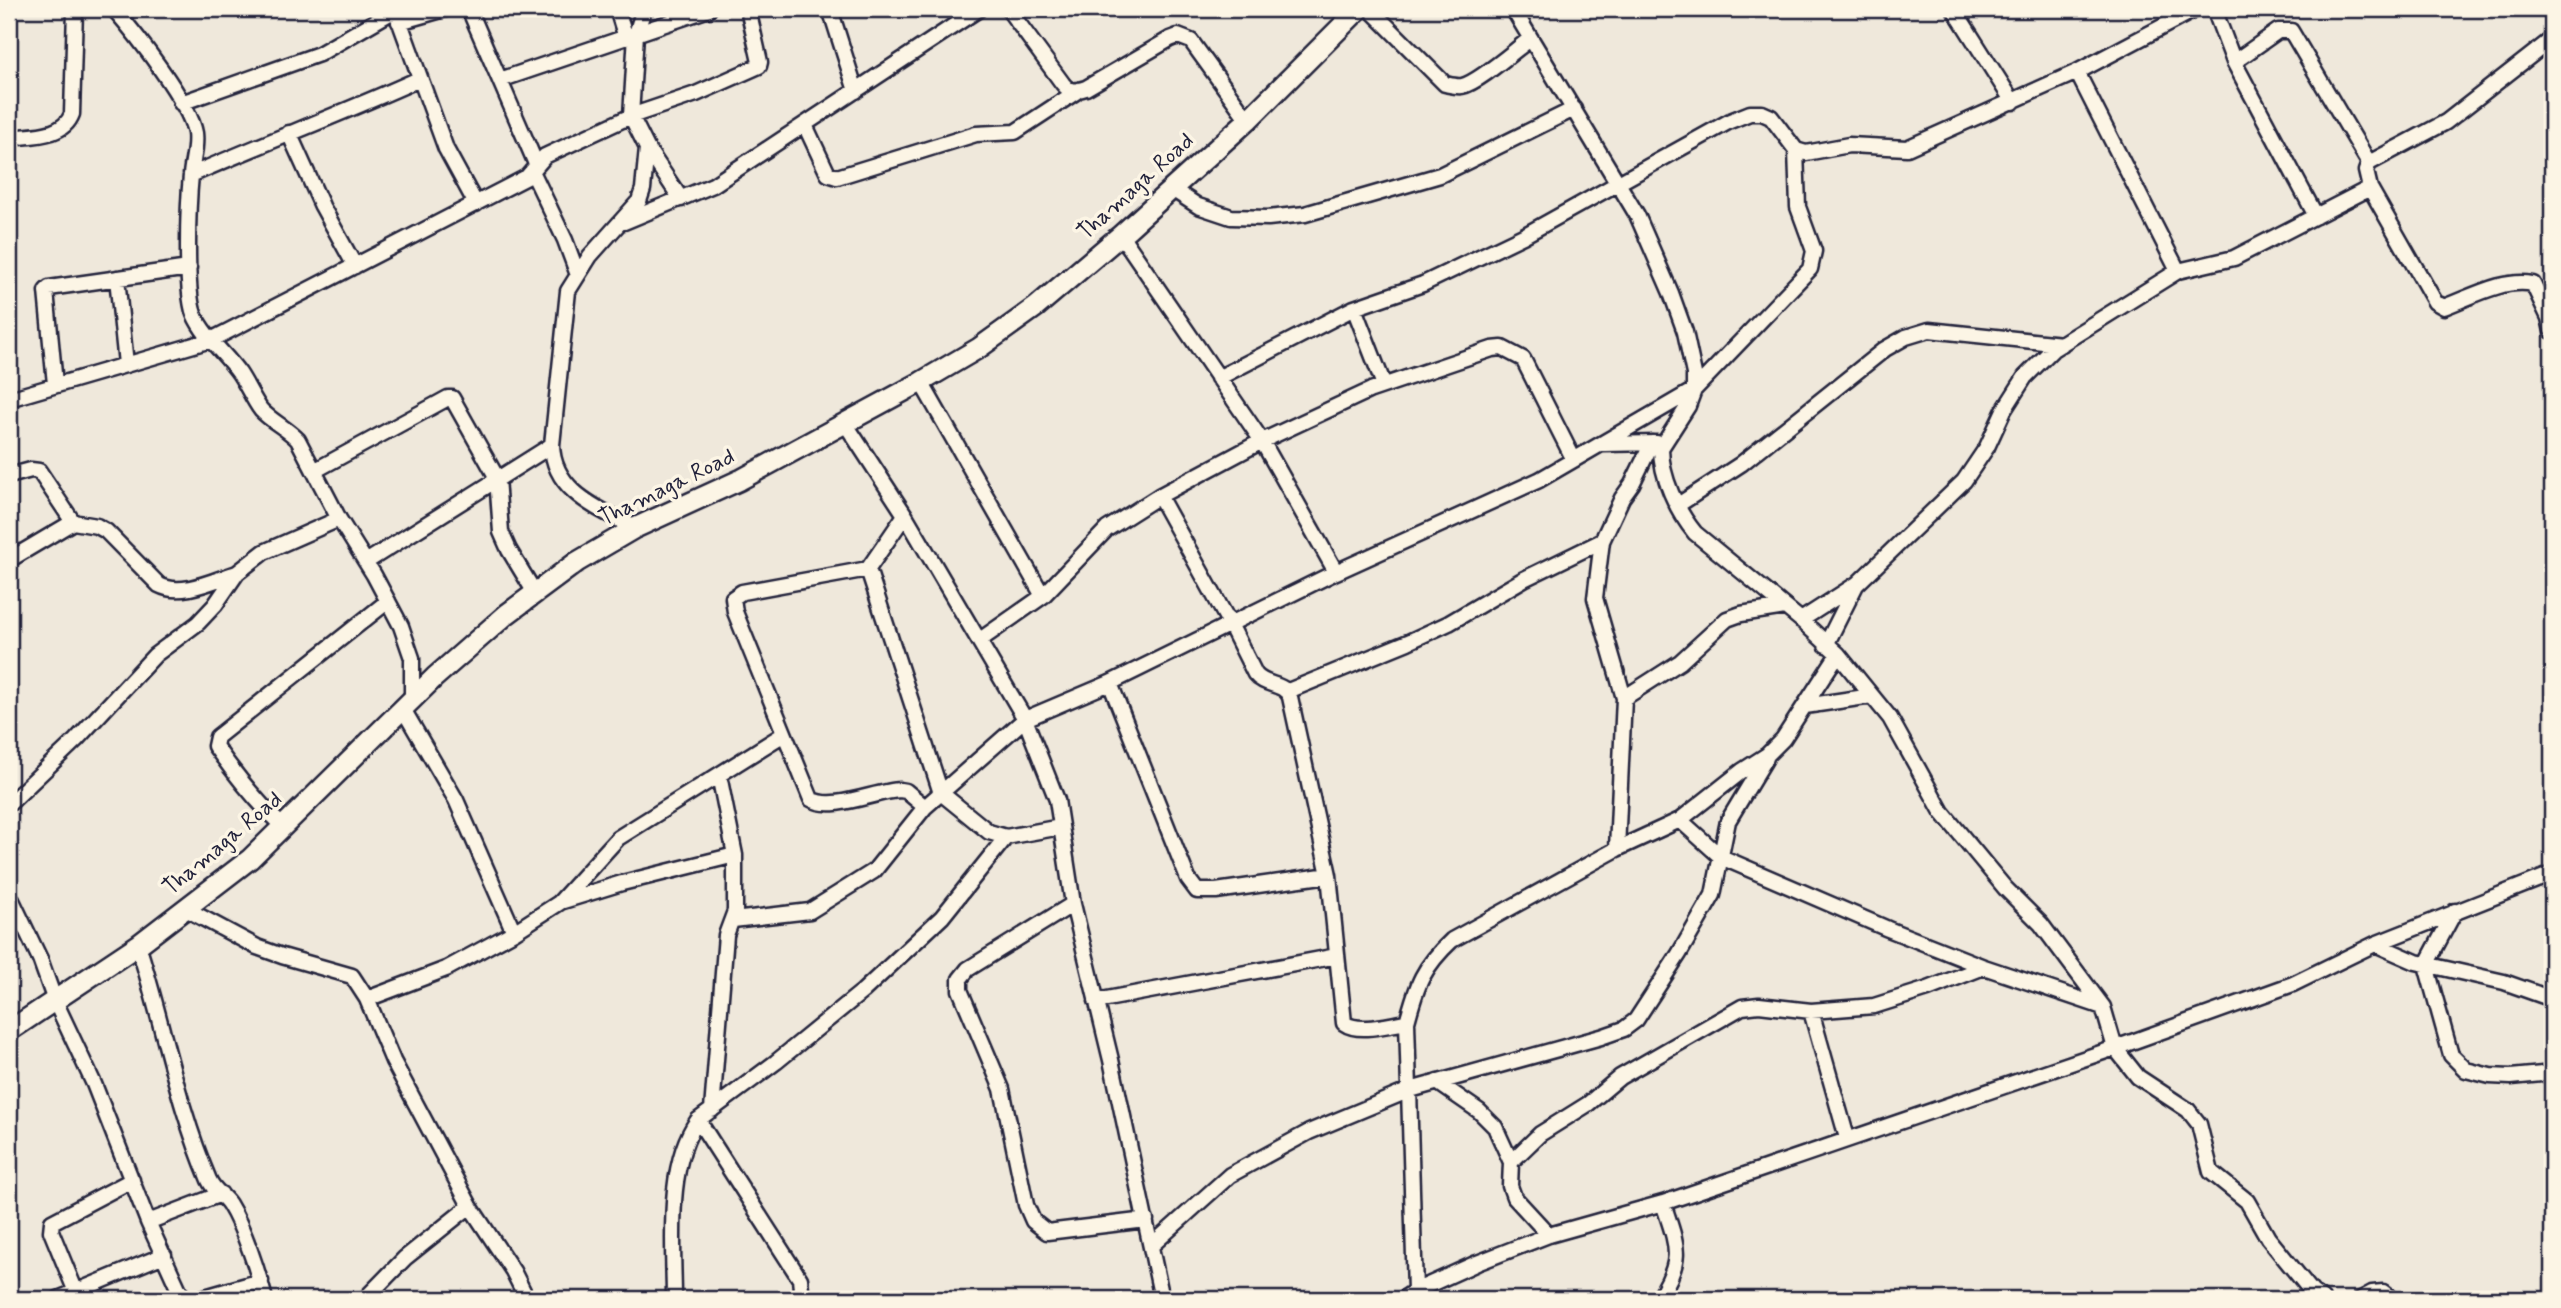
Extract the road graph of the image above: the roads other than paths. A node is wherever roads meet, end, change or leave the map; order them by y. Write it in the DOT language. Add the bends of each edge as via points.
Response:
graph roads {
  1 [pos="75,9"];
  2 [pos="114,9"];
  3 [pos="445,9"];
  4 [pos="469,9"];
  5 [pos="617,9"];
  6 [pos="644,9"];
  7 [pos="709,9"];
  8 [pos="748,9"];
  9 [pos="830,9"];
  10 [pos="979,9"];
  11 [pos="1008,9"];
  12 [pos="1359,9"];
  13 [pos="1370,9"];
  14 [pos="1513,9"];
  15 [pos="1954,9"];
  16 [pos="2196,9"];
  17 [pos="2214,9"];
  18 [pos="396,14"];
  19 [pos="631,36"];
  20 [pos="1530,39"];
  21 [pos="2552,39"];
  22 [pos="2234,62"];
  23 [pos="2077,72"];
  24 [pos="419,79"];
  25 [pos="500,80"];
  26 [pos="856,91"];
  27 [pos="1076,92"];
  28 [pos="2013,102"];
  29 [pos="181,103"];
  30 [pos="1574,109"];
  31 [pos="631,116"];
  32 [pos="1248,120"];
  33 [pos="805,125"];
  34 [pos="289,133"];
  35 [pos="9,138"];
  36 [pos="647,148"];
  37 [pos="1796,150"];
  38 [pos="2369,163"];
  39 [pos="534,167"];
  40 [pos="191,175"];
  41 [pos="1620,184"];
  42 [pos="2370,188"];
  43 [pos="1172,189"];
  44 [pos="681,199"];
  45 [pos="476,204"];
  46 [pos="2316,216"];
  47 [pos="619,223"];
  48 [pos="1121,235"];
  49 [pos="355,267"];
  50 [pos="189,268"];
  51 [pos="2178,271"];
  52 [pos="578,275"];
  53 [pos="117,278"];
  54 [pos="1354,308"];
  55 [pos="2552,331"];
  56 [pos="211,340"];
  57 [pos="2062,344"];
  58 [pos="126,364"];
  59 [pos="1218,378"];
  60 [pos="921,382"];
  61 [pos="55,384"];
  62 [pos="1384,385"];
  63 [pos="1694,390"];
  64 [pos="9,399"];
  65 [pos="845,423"];
  66 [pos="1262,441"];
  67 [pos="1658,443"];
  68 [pos="1603,444"];
  69 [pos="552,445"];
  70 [pos="1573,458"];
  71 [pos="314,471"];
  72 [pos="9,476"];
  73 [pos="497,478"];
  74 [pos="1158,496"];
  75 [pos="1678,505"];
  76 [pos="905,515"];
  77 [pos="339,519"];
  78 [pos="73,522"];
  79 [pos="635,528"];
  80 [pos="1602,541"];
  81 [pos="9,560"];
  82 [pos="366,562"];
  83 [pos="867,569"];
  84 [pos="1336,572"];
  85 [pos="237,573"];
  86 [pos="1857,584"];
  87 [pos="535,593"];
  88 [pos="1043,596"];
  89 [pos="388,601"];
  90 [pos="1785,607"];
  91 [pos="1801,620"];
  92 [pos="1230,624"];
  93 [pos="980,640"];
  94 [pos="1832,649"];
  95 [pos="1110,683"];
  96 [pos="1288,691"];
  97 [pos="1872,696"];
  98 [pos="1624,698"];
  99 [pos="407,705"];
  100 [pos="1805,706"];
  101 [pos="1025,719"];
  102 [pos="784,734"];
  103 [pos="1767,755"];
  104 [pos="719,775"];
  105 [pos="941,793"];
  106 [pos="9,804"];
  107 [pos="925,807"];
  108 [pos="1680,820"];
  109 [pos="283,827"];
  110 [pos="1061,827"];
  111 [pos="1006,837"];
  112 [pos="1617,849"];
  113 [pos="735,855"];
  114 [pos="1721,856"];
  115 [pos="2552,874"];
  116 [pos="1329,875"];
  117 [pos="9,894"];
  118 [pos="559,903"];
  119 [pos="1073,904"];
  120 [pos="186,909"];
  121 [pos="2455,911"];
  122 [pos="733,920"];
  123 [pos="514,932"];
  124 [pos="2375,944"];
  125 [pos="138,945"];
  126 [pos="1337,956"];
  127 [pos="2426,965"];
  128 [pos="1984,967"];
  129 [pos="367,999"];
  130 [pos="2552,999"];
  131 [pos="55,1001"];
  132 [pos="1096,1001"];
  133 [pos="2103,1007"];
  134 [pos="1811,1011"];
  135 [pos="1407,1022"];
  136 [pos="9,1031"];
  137 [pos="2115,1048"];
  138 [pos="2552,1073"];
  139 [pos="1437,1082"];
  140 [pos="1410,1090"];
  141 [pos="712,1110"];
  142 [pos="698,1120"];
  143 [pos="1847,1138"];
  144 [pos="1511,1162"];
  145 [pos="132,1181"];
  146 [pos="221,1194"];
  147 [pos="1663,1203"];
  148 [pos="470,1206"];
  149 [pos="1146,1220"];
  150 [pos="148,1222"];
  151 [pos="1549,1235"];
  152 [pos="1152,1245"];
  153 [pos="164,1255"];
  154 [pos="261,1281"];
  155 [pos="76,1292"];
  156 [pos="1409,1295"];
  157 [pos="58,1299"];
  158 [pos="183,1299"];
  159 [pos="198,1299"];
  160 [pos="265,1299"];
  161 [pos="365,1299"];
  162 [pos="527,1299"];
  163 [pos="674,1299"];
  164 [pos="802,1299"];
  165 [pos="1162,1299"];
  166 [pos="1658,1299"];
  167 [pos="2322,1299"];
  168 [pos="2361,1299"];
  169 [pos="2392,1299"];
  1 -- 35 [label="street" via="69,122 57,132"];
  2 -- 29 [label="street" via="141,40"];
  3 -- 18 [label="street"];
  4 -- 25 [label="street"];
  5 -- 19 [label="street"];
  6 -- 19 [label="street"];
  7 -- 19 [label="street"];
  8 -- 31 [label="street" via="758,66"];
  9 -- 26 [label="street"];
  10 -- 26 [label="street"];
  11 -- 27 [label="street" via="1063,85"];
  12 -- 32 [label="main road, Thamaga Road"];
  13 -- 20 [label="street" via="1445,84 1453,86 1474,81"];
  14 -- 20 [label="street"];
  15 -- 28 [label="street"];
  16 -- 23 [label="street"];
  17 -- 22 [label="street"];
  18 -- 24 [label="street"];
  18 -- 29 [label="street" via="319,54"];
  19 -- 25 [label="street"];
  19 -- 31 [label="street"];
  20 -- 30 [label="street"];
  21 -- 38 [label="street" via="2446,122"];
  22 -- 38 [label="street" via="2278,32 2291,31"];
  22 -- 46 [label="street"];
  23 -- 28 [label="street"];
  23 -- 51 [label="street"];
  24 -- 34 [label="street"];
  24 -- 45 [label="street" via="446,149"];
  25 -- 39 [label="street"];
  26 -- 33 [label="street"];
  27 -- 32 [label="street" via="1170,39 1185,37"];
  27 -- 33 [label="street" via="1015,132 976,134 837,177 828,174"];
  28 -- 37 [label="street" via="1907,148 1849,145 1807,153"];
  29 -- 40 [label="street" via="195,130"];
  30 -- 41 [label="street"];
  30 -- 43 [label="street" via="1440,175 1305,214 1231,218 1198,206"];
  31 -- 36 [label="street"];
  31 -- 39 [label="street" via="545,156"];
  32 -- 43 [label="main road, Thamaga Road"];
  33 -- 44 [label="street" via="713,185"];
  34 -- 40 [label="street"];
  34 -- 49 [label="street"];
  36 -- 44 [label="street"];
  36 -- 47 [label="street" via="639,201"];
  37 -- 41 [label="street" via="1771,117 1750,113"];
  37 -- 63 [label="street" via="1798,207 1814,251 1810,269"];
  38 -- 42 [label="street"];
  39 -- 45 [label="street" via="527,177"];
  39 -- 52 [label="street"];
  40 -- 50 [label="street"];
  41 -- 54 [label="street" via="1423,284"];
  41 -- 63 [label="street" via="1671,293 1685,332"];
  42 -- 46 [label="street"];
  42 -- 55 [label="street" via="2439,306 2502,286 2533,284"];
  43 -- 48 [label="main road, Thamaga Road"];
  44 -- 47 [label="street"];
  45 -- 49 [label="street"];
  46 -- 51 [label="street" via="2234,258"];
  47 -- 52 [label="street"];
  48 -- 59 [label="street"];
  48 -- 60 [label="main road, Thamaga Road" via="1036,307"];
  49 -- 56 [label="street"];
  50 -- 53 [label="street"];
  50 -- 56 [label="street" via="194,313"];
  51 -- 57 [label="street"];
  52 -- 69 [label="street" via="565,306"];
  53 -- 58 [label="street"];
  53 -- 61 [label="street" via="46,291"];
  54 -- 59 [label="street"];
  54 -- 62 [label="street"];
  56 -- 58 [label="street"];
  56 -- 71 [label="street" via="262,411 298,440"];
  57 -- 75 [label="street" via="1929,330 1906,337 1741,464"];
  57 -- 86 [label="street" via="2025,377 1964,481"];
  58 -- 61 [label="street"];
  59 -- 66 [label="street"];
  60 -- 65 [label="main road, Thamaga Road"];
  60 -- 88 [label="street"];
  61 -- 64 [label="street"];
  62 -- 66 [label="street"];
  62 -- 70 [label="street" via="1492,349 1513,352 1522,359"];
  63 -- 67 [label="street" via="1689,406"];
  63 -- 68 [label="street"];
  65 -- 76 [label="street"];
  65 -- 79 [label="main road, Thamaga Road" via="740,480"];
  66 -- 74 [label="street"];
  66 -- 84 [label="street"];
  67 -- 68 [label="street"];
  67 -- 75 [label="street"];
  67 -- 80 [label="street" via="1622,498"];
  68 -- 70 [label="street"];
  69 -- 73 [label="street"];
  69 -- 79 [label="street" via="554,465 579,498"];
  70 -- 84 [label="street" via="1539,480"];
  71 -- 73 [label="street" via="448,398 454,400"];
  71 -- 77 [label="street"];
  72 -- 78 [label="street" via="39,471"];
  73 -- 82 [label="street"];
  73 -- 87 [label="street" via="501,532"];
  74 -- 88 [label="street" via="1107,529"];
  74 -- 92 [label="street"];
  75 -- 90 [label="street" via="1695,533"];
  76 -- 83 [label="street"];
  76 -- 93 [label="street"];
  77 -- 82 [label="street"];
  77 -- 85 [label="street" via="264,552"];
  78 -- 81 [label="street"];
  78 -- 85 [label="street" via="106,531 168,590"];
  79 -- 87 [label="main road, Thamaga Road"];
  80 -- 96 [label="street" via="1419,638"];
  80 -- 98 [label="street" via="1595,598"];
  82 -- 89 [label="street"];
  83 -- 102 [label="street" via="742,592 733,598"];
  83 -- 105 [label="street"];
  84 -- 92 [label="street"];
  85 -- 106 [label="street" via="198,623 155,655"];
  86 -- 91 [label="street"];
  86 -- 94 [label="street"];
  87 -- 99 [label="main road, Thamaga Road"];
  88 -- 93 [label="street"];
  89 -- 99 [label="street" via="412,658"];
  89 -- 109 [label="street" via="217,737 215,746 253,799"];
  90 -- 91 [label="street"];
  90 -- 98 [label="street" via="1727,619 1680,662"];
  91 -- 94 [label="street"];
  92 -- 95 [label="street"];
  92 -- 96 [label="street" via="1261,681"];
  93 -- 101 [label="street"];
  94 -- 97 [label="street"];
  94 -- 100 [label="street"];
  95 -- 101 [label="street"];
  95 -- 116 [label="street" via="1188,879 1197,891"];
  96 -- 116 [label="street"];
  97 -- 100 [label="street"];
  97 -- 133 [label="street" via="1890,718 1942,812 2041,925"];
  98 -- 112 [label="street"];
  99 -- 109 [label="main road, Thamaga Road"];
  99 -- 123 [label="street" via="456,800"];
  100 -- 103 [label="street"];
  101 -- 105 [label="street"];
  101 -- 110 [label="street" via="1057,800"];
  102 -- 104 [label="street"];
  102 -- 107 [label="street" via="813,802 900,790"];
  103 -- 108 [label="street"];
  103 -- 114 [label="street" via="1728,821"];
  104 -- 113 [label="street"];
  104 -- 118 [label="street" via="618,838"];
  105 -- 107 [label="street"];
  105 -- 111 [label="street" via="989,832"];
  107 -- 122 [label="street" via="880,866 818,908"];
  108 -- 112 [label="street"];
  108 -- 114 [label="street"];
  109 -- 120 [label="main road, Thamaga Road"];
  110 -- 111 [label="street"];
  110 -- 119 [label="street"];
  111 -- 141 [label="street" via="942,917 863,991"];
  112 -- 135 [label="street" via="1452,940 1436,954 1416,986"];
  113 -- 118 [label="street"];
  113 -- 122 [label="street"];
  114 -- 128 [label="street"];
  114 -- 139 [label="street" via="1713,895 1636,1020 1601,1037"];
  115 -- 121 [label="street"];
  116 -- 126 [label="street"];
  117 -- 131 [label="street"];
  118 -- 123 [label="street"];
  119 -- 132 [label="street"];
  119 -- 149 [label="street" via="968,969 960,979 960,990 1002,1089 1033,1221 1046,1232"];
  120 -- 125 [label="main road, Thamaga Road"];
  120 -- 129 [label="street" via="270,951 352,976"];
  121 -- 124 [label="street"];
  121 -- 127 [label="street"];
  122 -- 141 [label="street" via="726,935"];
  123 -- 129 [label="street" via="446,969"];
  124 -- 127 [label="street"];
  124 -- 137 [label="street" via="2293,984"];
  125 -- 131 [label="main road, Thamaga Road"];
  125 -- 146 [label="street" via="177,1087 210,1182"];
  126 -- 132 [label="street"];
  126 -- 135 [label="street" via="1344,1023 1358,1027"];
  127 -- 130 [label="street" via="2504,982"];
  127 -- 138 [label="street" via="2451,1055 2466,1070 2511,1077"];
  128 -- 133 [label="street"];
  128 -- 134 [label="street" via="1874,1006"];
  129 -- 148 [label="street" via="383,1041"];
  131 -- 136 [label="main road, Thamaga Road"];
  131 -- 145 [label="street"];
  132 -- 149 [label="street"];
  133 -- 137 [label="street"];
  134 -- 143 [label="street"];
  134 -- 144 [label="street" via="1742,1007 1620,1077 1540,1134"];
  135 -- 140 [label="street"];
  137 -- 143 [label="street"];
  137 -- 167 [label="street" via="2138,1077 2188,1110 2199,1124 2211,1172 2247,1201 2268,1238"];
  139 -- 140 [label="street"];
  139 -- 144 [label="street" via="1487,1117"];
  140 -- 152 [label="street" via="1309,1132 1230,1175"];
  140 -- 156 [label="street"];
  141 -- 142 [label="street"];
  142 -- 163 [label="street" via="687,1137 674,1197"];
  142 -- 164 [label="street" via="800,1279"];
  143 -- 147 [label="street"];
  144 -- 151 [label="street" via="1514,1197"];
  145 -- 150 [label="street"];
  145 -- 155 [label="street" via="52,1222 51,1231"];
  146 -- 150 [label="street"];
  146 -- 154 [label="street" via="233,1210"];
  147 -- 151 [label="street"];
  147 -- 166 [label="street" via="1678,1256"];
  148 -- 161 [label="street" via="405,1258"];
  148 -- 162 [label="street"];
  149 -- 152 [label="street"];
  150 -- 153 [label="street"];
  151 -- 156 [label="street"];
  152 -- 165 [label="street"];
  153 -- 155 [label="street"];
  153 -- 158 [label="street"];
  154 -- 159 [label="street"];
  154 -- 160 [label="street"];
  155 -- 157 [label="street"];
  168 -- 169 [label="street" via="2383,1292"];
}
